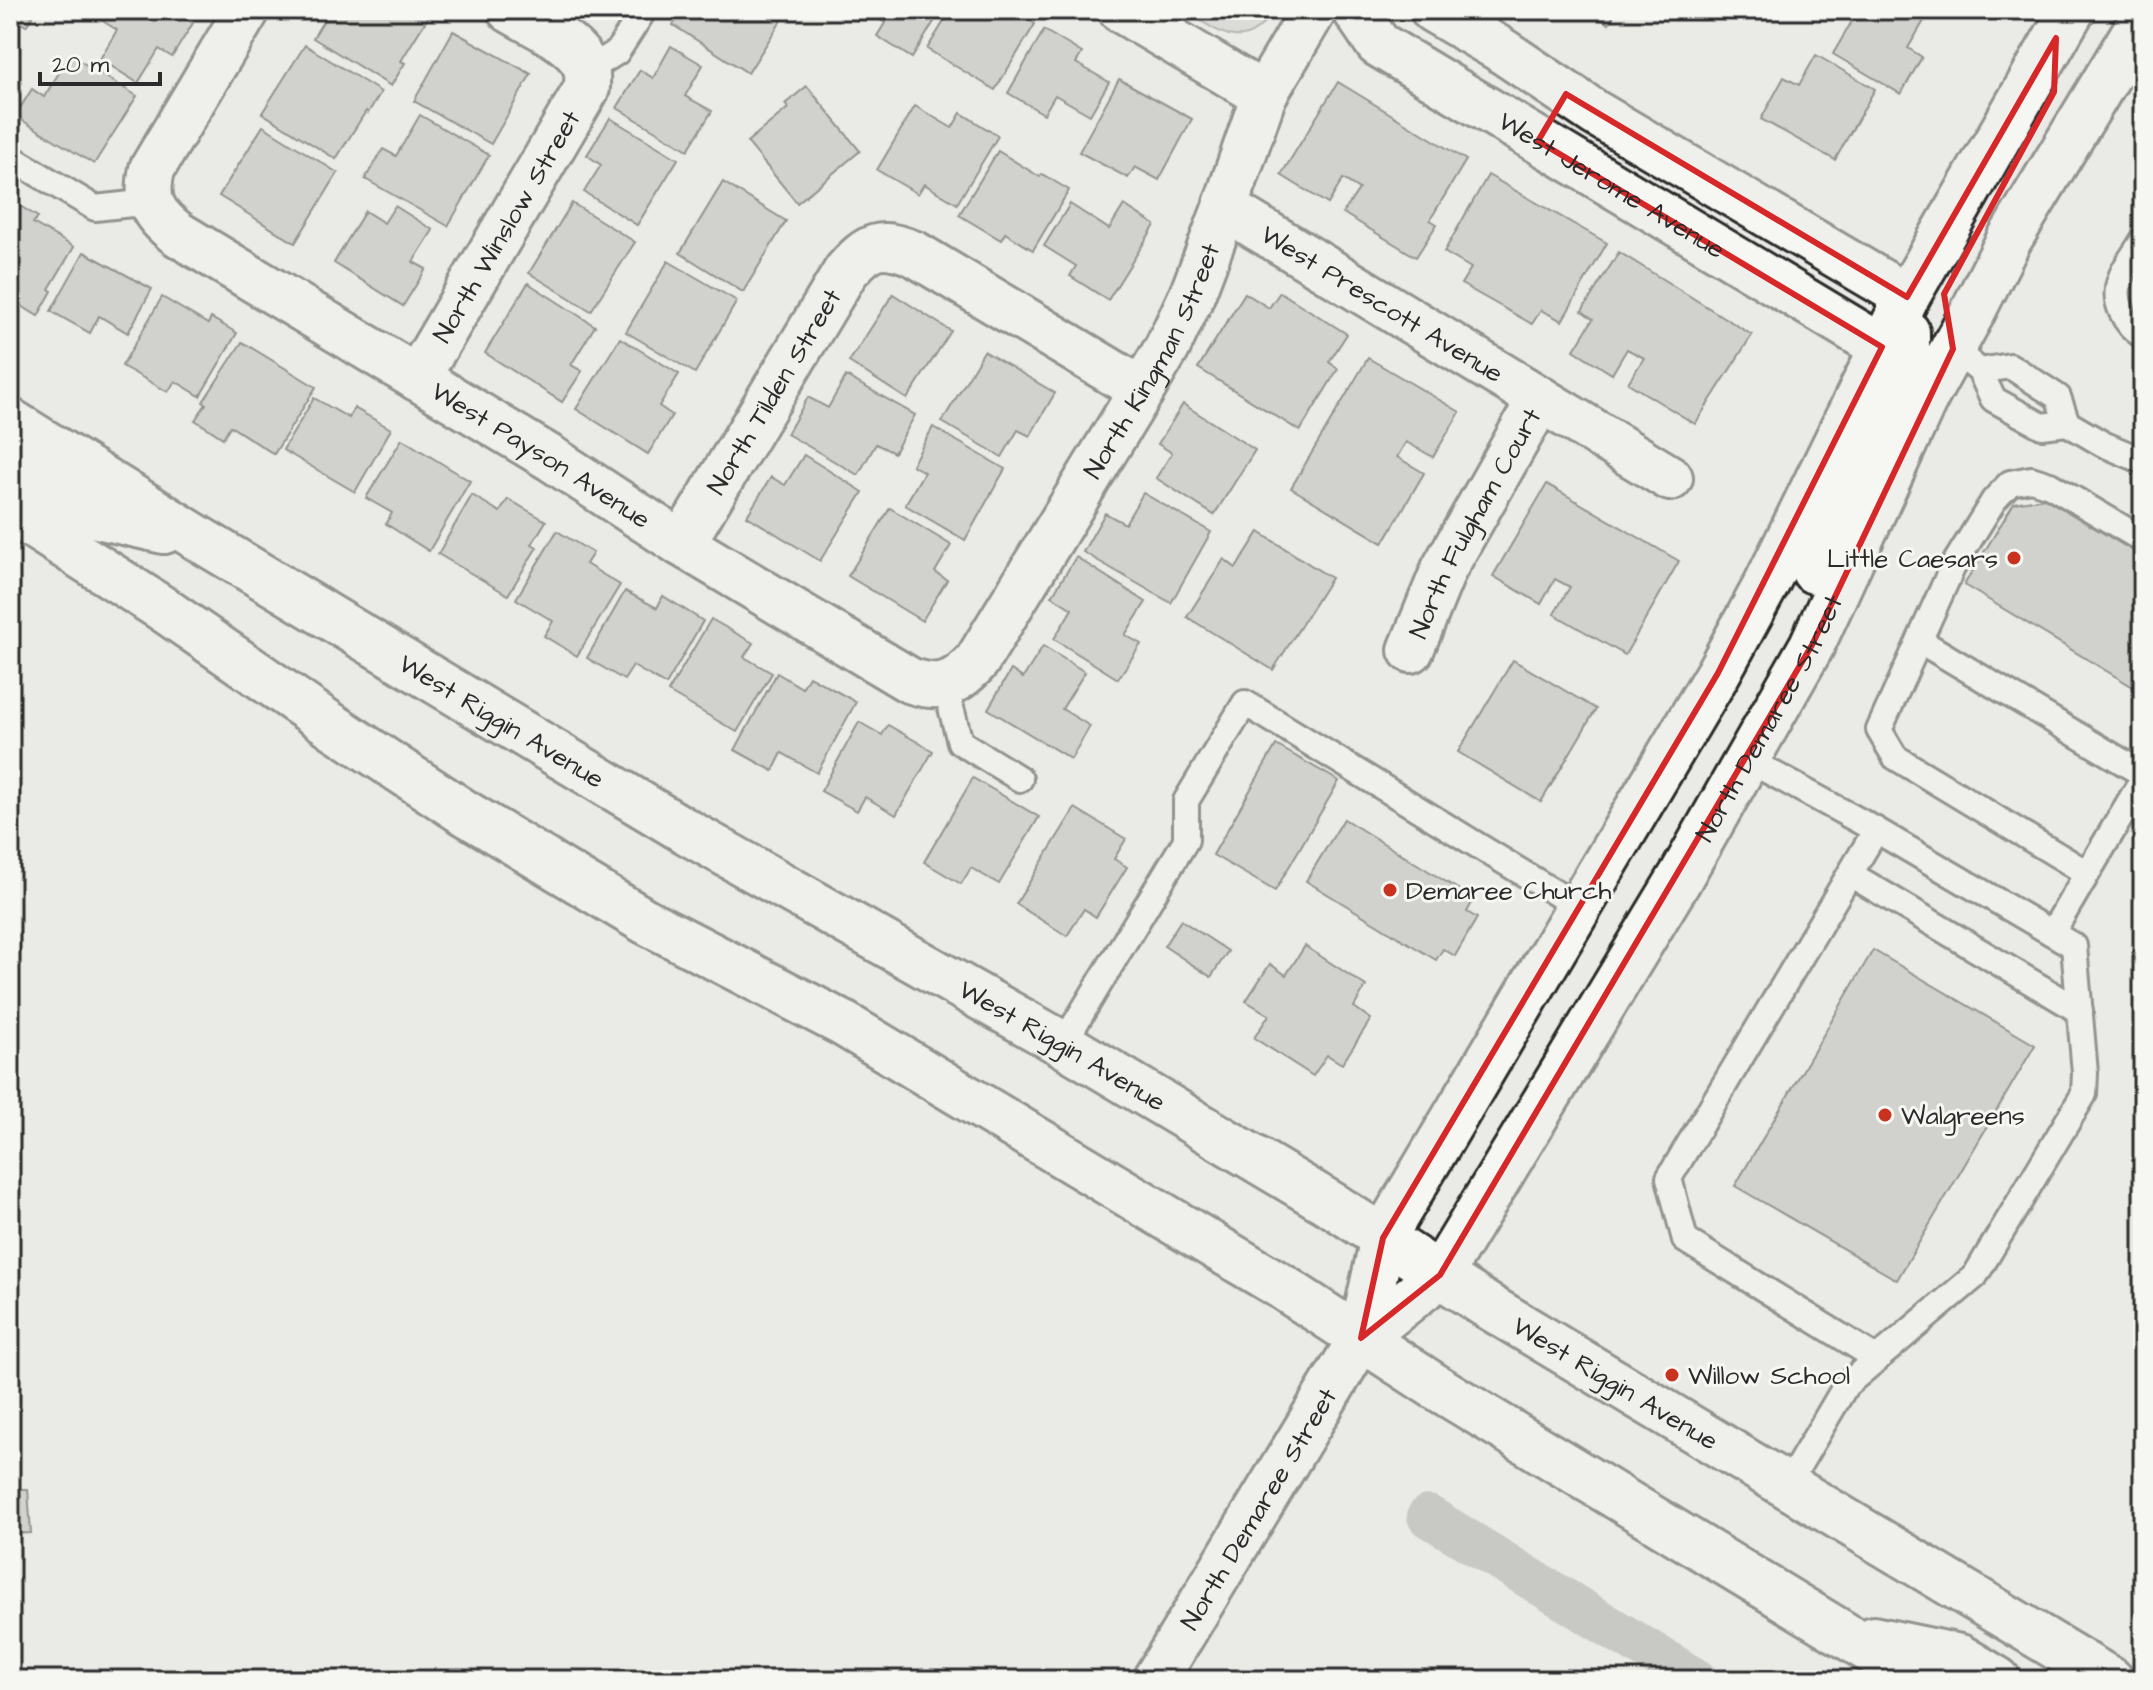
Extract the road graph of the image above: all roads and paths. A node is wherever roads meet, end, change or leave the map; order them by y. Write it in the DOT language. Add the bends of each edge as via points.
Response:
graph roads {
  1 [pos="247,10"];
  2 [pos="510,10"];
  3 [pos="644,10"];
  4 [pos="1121,10"];
  5 [pos="1314,10"];
  6 [pos="1355,10"];
  7 [pos="1433,10"];
  8 [pos="2143,18"];
  9 [pos="2064,24"];
  10 [pos="587,71"];
  11 [pos="1566,94"];
  12 [pos="1264,95"];
  13 [pos="1538,141"];
  14 [pos="10,157"];
  15 [pos="150,202"];
  16 [pos="1225,208"];
  17 [pos="2143,240"];
  18 [pos="1907,297"];
  19 [pos="2143,336"];
  20 [pos="1882,347"];
  21 [pos="1966,360"];
  22 [pos="417,378"];
  23 [pos="1142,390"];
  24 [pos="1540,399"];
  25 [pos="10,421"];
  26 [pos="2067,423"];
  27 [pos="2143,461"];
  28 [pos="10,462"];
  29 [pos="1670,478"];
  30 [pos="10,511"];
  31 [pos="201,540"];
  32 [pos="2143,540"];
  33 [pos="682,544"];
  34 [pos="1920,641"];
  35 [pos="1812,645"];
  36 [pos="1411,650"];
  37 [pos="945,685"];
  38 [pos="1748,760"];
  39 [pos="2143,777"];
  40 [pos="1020,779"];
  41 [pos="1876,830"];
  42 [pos="2087,873"];
  43 [pos="1850,874"];
  44 [pos="1580,908"];
  45 [pos="2052,933"];
  46 [pos="2080,1011"];
  47 [pos="1063,1044"];
  48 [pos="1383,1238"];
  49 [pos="1440,1275"];
  50 [pos="1361,1338"];
  51 [pos="1876,1358"];
  52 [pos="1786,1487"];
  53 [pos="1841,1633"];
  54 [pos="1155,1680"];
  55 [pos="1919,1680"];
  56 [pos="1998,1680"];
  57 [pos="2111,1680"];
  1 -- 15 [label="main road" via="152,169"];
  2 -- 10 [label="main road" via="579,54"];
  3 -- 10 [label="lane" via="617,52"];
  4 -- 12 [label="main road"];
  5 -- 12 [label="main road, North Kingman Street"];
  6 -- 13 [label="main road, West Jerome Avenue" via="1378,44"];
  7 -- 11 [label="main road, West Jerome Avenue"];
  8 -- 21 [label="main road, North Demaree Street" via="2009,240"];
  9 -- 18 [label="main road, North Demaree Street"];
  9 -- 21 [label="main road" via="2054,92 1944,294"];
  10 -- 22 [label="main road, North Winslow Street" via="587,88 579,103"];
  11 -- 13 [label="main road"];
  11 -- 18 [label="main road, West Jerome Avenue"];
  12 -- 16 [label="main road, North Kingman Street"];
  13 -- 20 [label="main road, West Jerome Avenue"];
  14 -- 15 [label="lane" via="95,208"];
  15 -- 22 [label="main road, West Payson Avenue" via="161,221 178,234"];
  16 -- 23 [label="main road, North Kingman Street" via="1192,295"];
  16 -- 24 [label="main road, West Prescott Avenue"];
  17 -- 19 [label="lane" via="2120,280 2117,296 2125,319"];
  18 -- 20 [label="main road, North Demaree Street"];
  18 -- 35 [label="main road" via="1907,365 1814,568"];
  20 -- 44 [label="main road, North Demaree Street" via="1766,585"];
  21 -- 26 [label="lane" via="1993,399 2042,426"];
  21 -- 26 [label="lane" via="2010,366 2058,397"];
  21 -- 35 [label="main road, North Demaree Street" via="1925,399"];
  22 -- 33 [label="main road, West Payson Avenue"];
  23 -- 33 [label="main road, North Tilden Street" via="915,254 896,246 875,246 846,271"];
  23 -- 37 [label="main road, North Kingman Street" via="977,661"];
  24 -- 29 [label="main road, West Prescott Avenue"];
  24 -- 36 [label="main road, North Fulgham Court" via="1444,569"];
  25 -- 31 [label="main road, West Riggin Avenue"];
  26 -- 27 [label="lane"];
  28 -- 31 [label="main road" via="89,514"];
  30 -- 50 [label="main road" via="462,811 645,921 842,1023"];
  31 -- 47 [label="main road, West Riggin Avenue" via="682,829"];
  32 -- 34 [label="lane" via="2050,485 2031,479 2010,483 1952,568"];
  33 -- 37 [label="main road, West Payson Avenue" via="909,680"];
  34 -- 39 [label="lane"];
  34 -- 42 [label="lane" via="1879,730 1895,757"];
  35 -- 38 [label="main road, North Demaree Street"];
  37 -- 40 [label="lane" via="960,742"];
  38 -- 41 [label="lane"];
  38 -- 49 [label="main road, North Demaree Street"];
  39 -- 42 [label="lane"];
  41 -- 43 [label="lane"];
  41 -- 45 [label="lane"];
  42 -- 45 [label="lane"];
  43 -- 46 [label="lane"];
  43 -- 51 [label="lane" via="1669,1178 1685,1240"];
  44 -- 47 [label="lane" via="1245,703 1186,801 1186,840"];
  44 -- 48 [label="main road, North Demaree Street"];
  45 -- 46 [label="lane" via="2074,946"];
  46 -- 51 [label="lane" via="2084,1094 1975,1276"];
  47 -- 48 [label="main road, West Riggin Avenue"];
  48 -- 49 [label="main road, West Riggin Avenue"];
  48 -- 50 [label="main road, North Demaree Street"];
  49 -- 50 [label="main road, North Demaree Street"];
  49 -- 52 [label="main road, West Riggin Avenue"];
  50 -- 53 [label="main road"];
  50 -- 54 [label="main road, North Demaree Street"];
  51 -- 52 [label="lane" via="1846,1385"];
  52 -- 57 [label="main road, West Riggin Avenue"];
  53 -- 55 [label="main road"];
  53 -- 56 [label="main road" via="1960,1657"];
}
